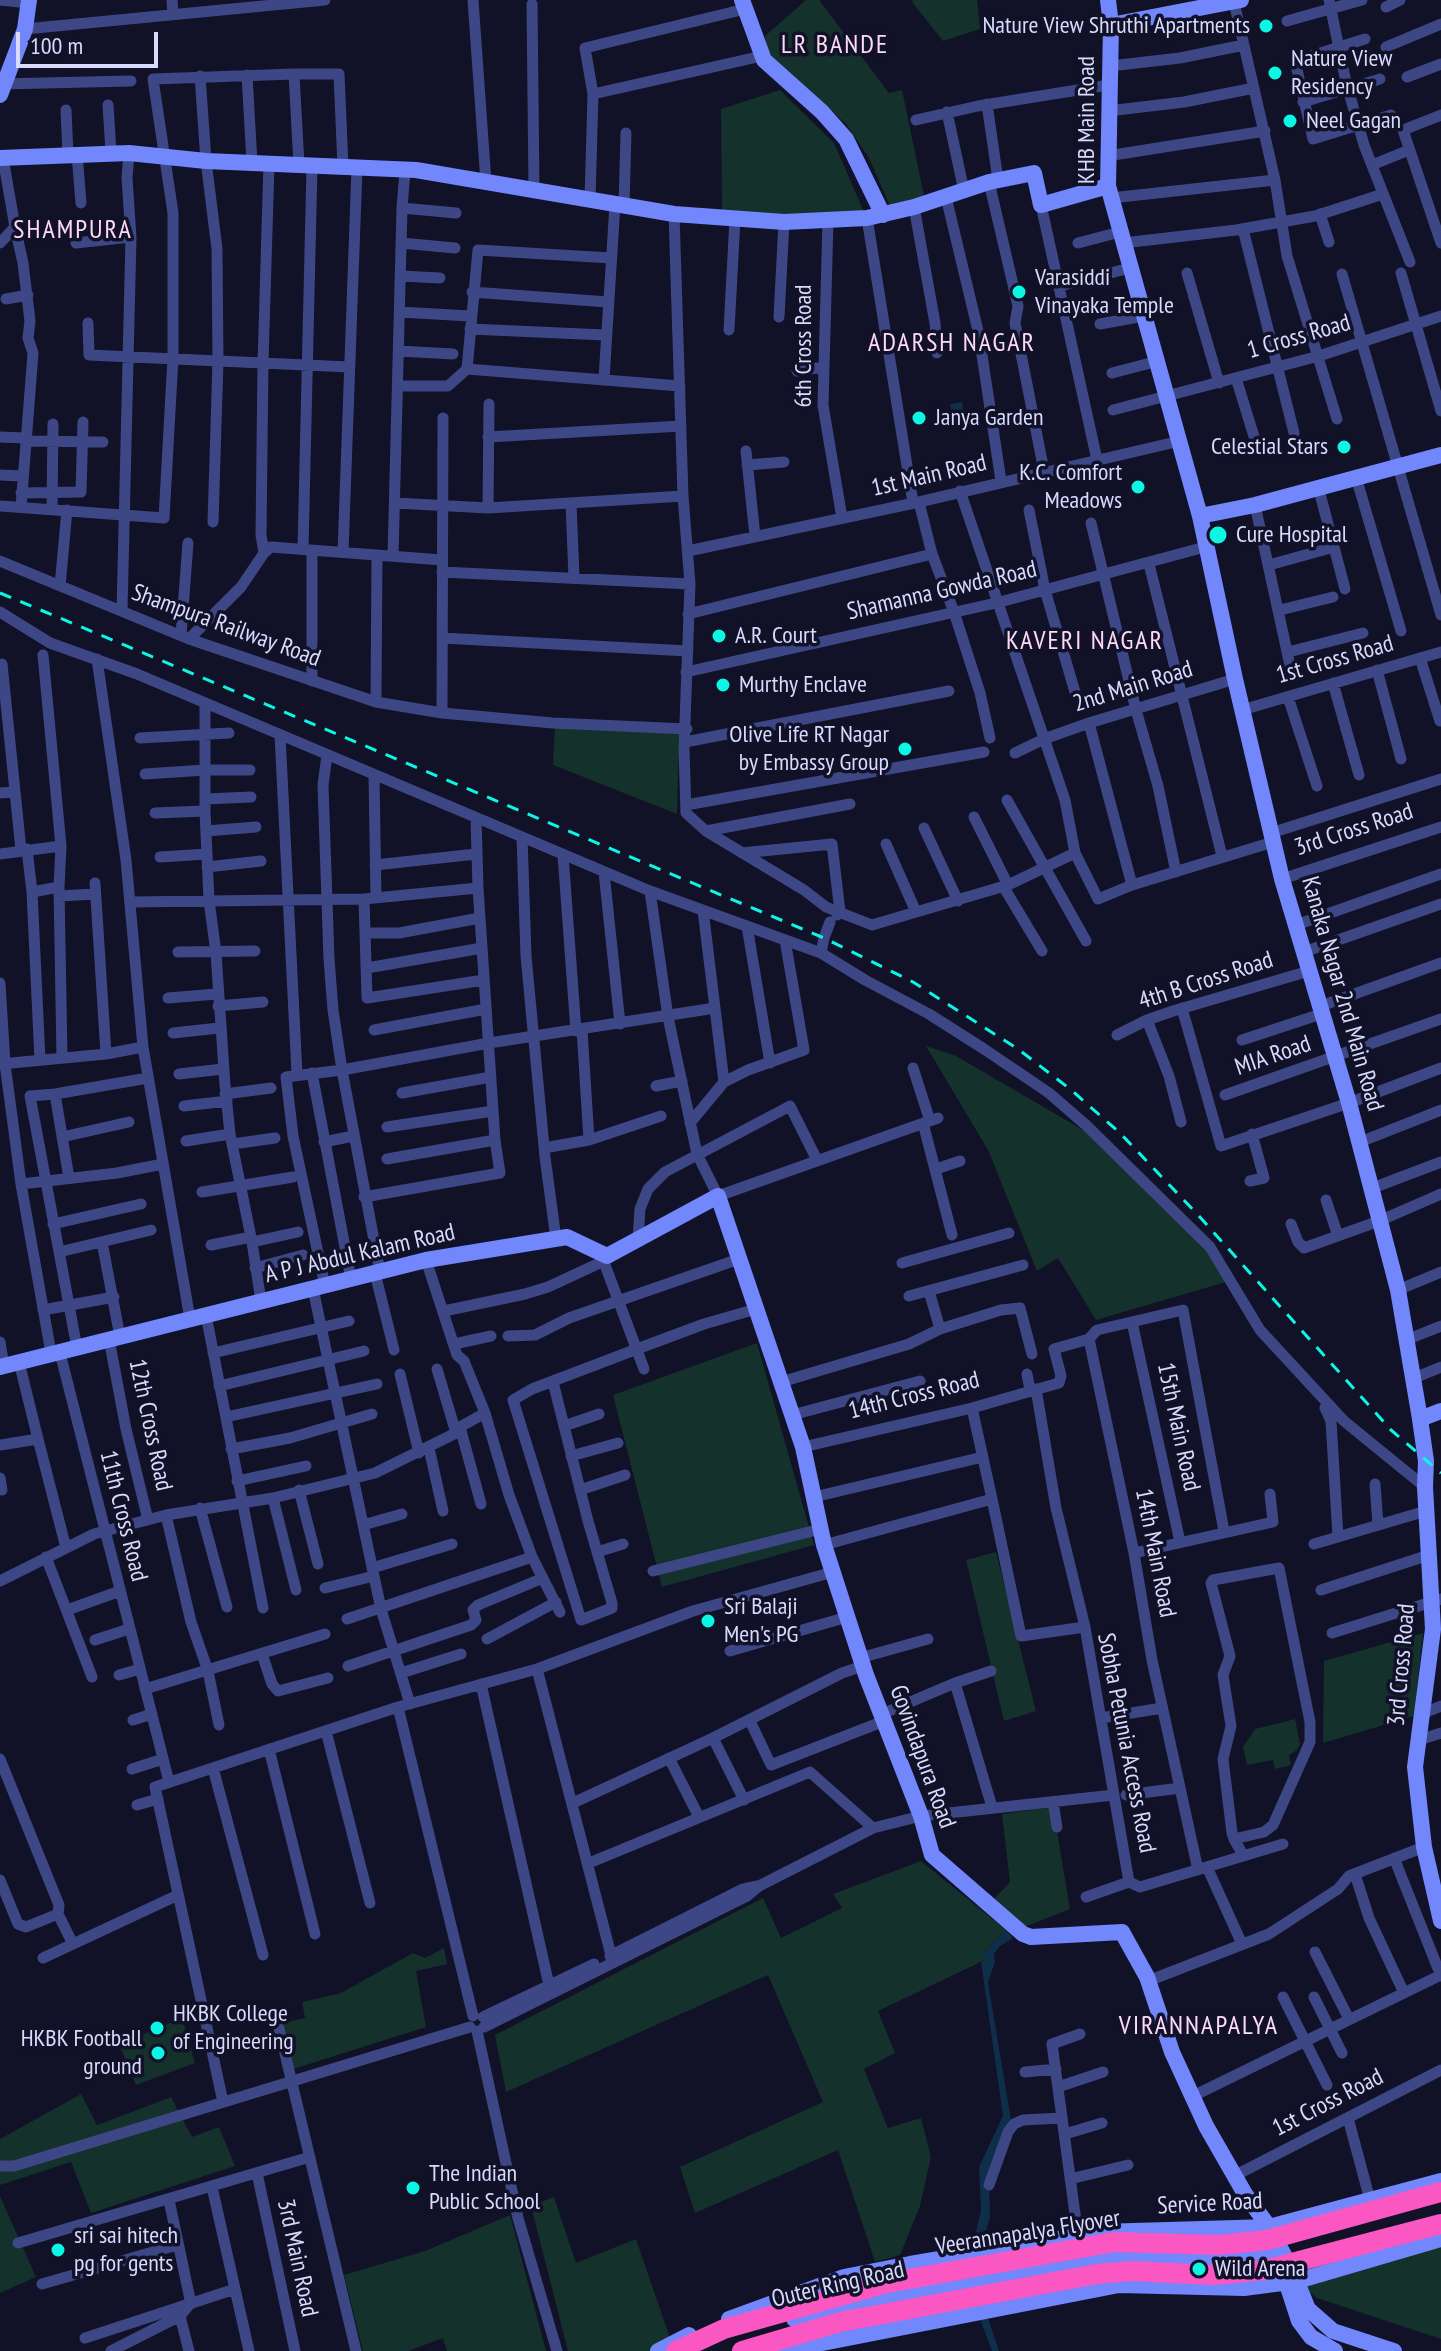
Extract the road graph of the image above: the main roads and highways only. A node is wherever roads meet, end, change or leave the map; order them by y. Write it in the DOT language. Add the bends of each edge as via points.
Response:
graph roads {
  1 [pos="1441,2192"];
  2 [pos="1441,2224"];
  3 [pos="676,2351"];
  4 [pos="742,2351"];
  1 -- 3 [label="highway, Veerannapalya Flyover" via="1267,2240 1219,2245 1114,2242 887,2283 724,2329"];
  2 -- 4 [label="highway" via="1265,2270 1097,2274 840,2315"];
}
